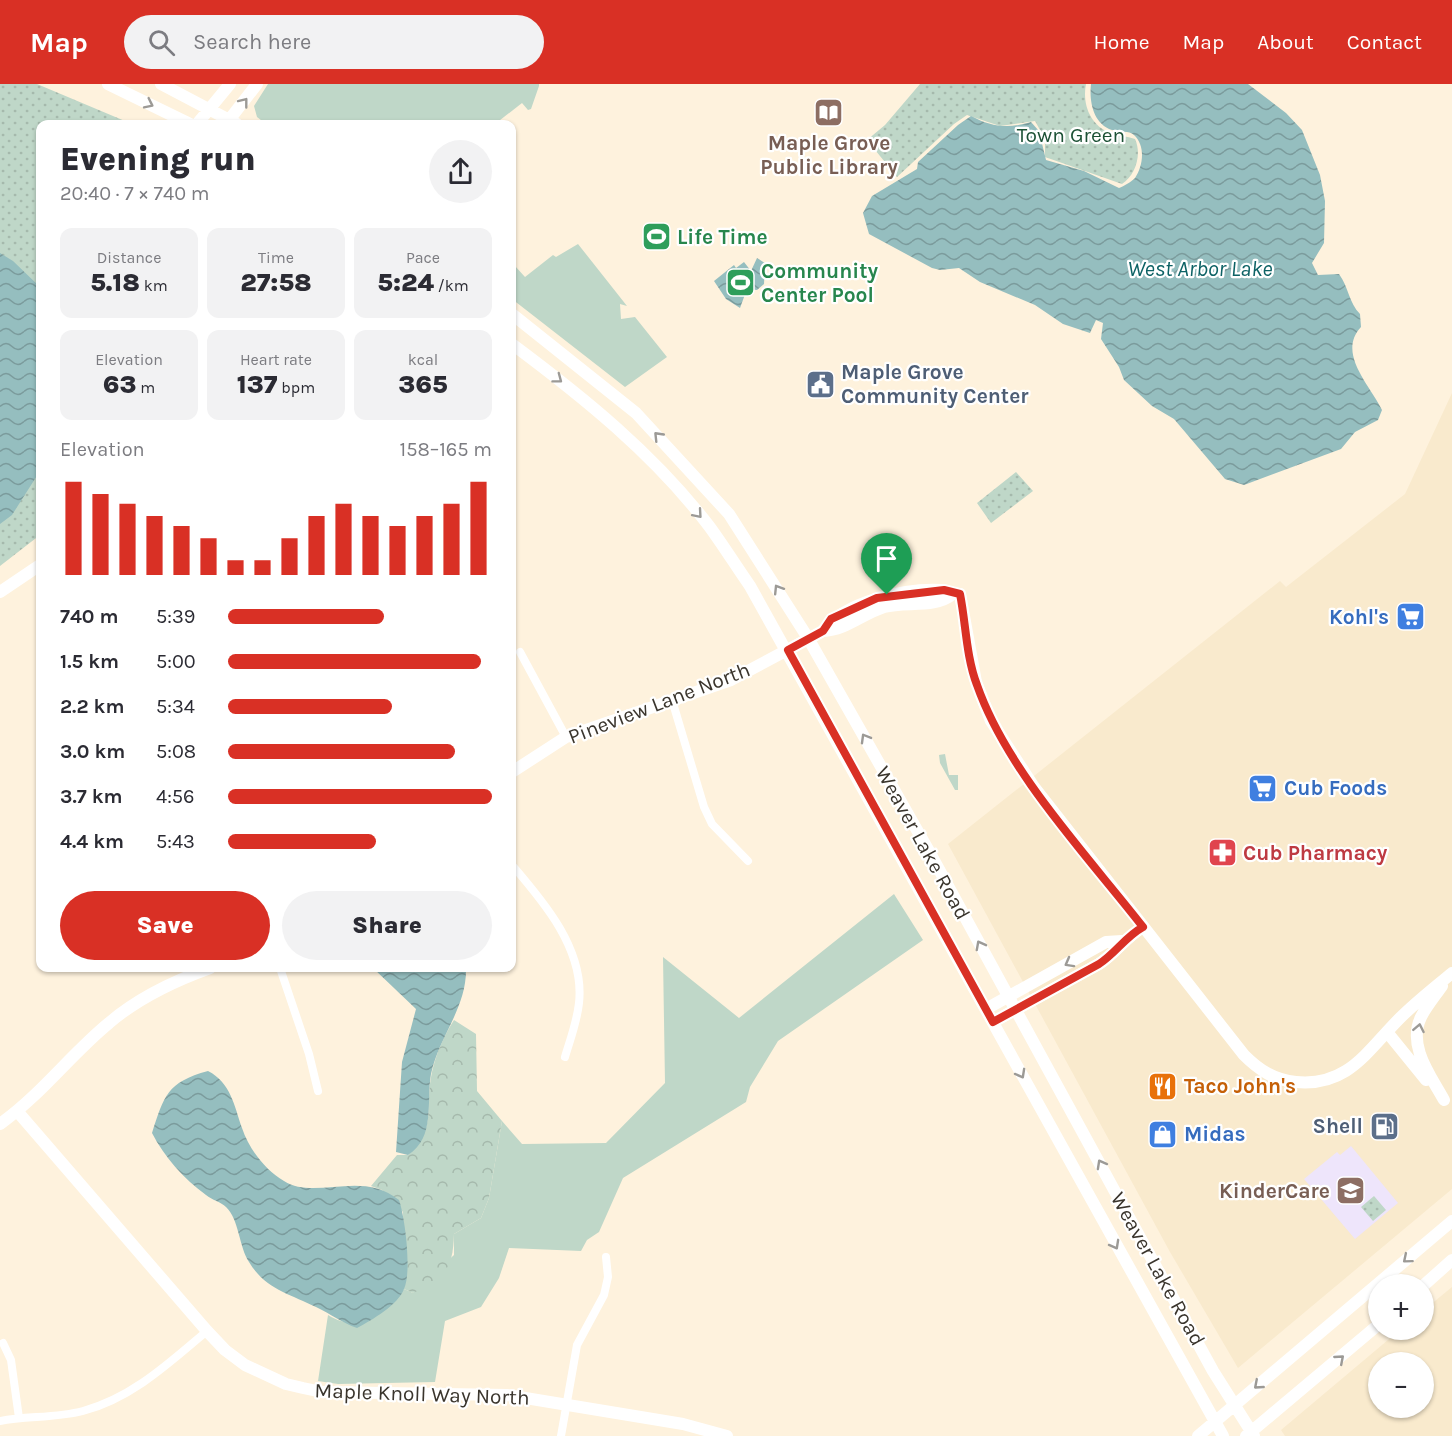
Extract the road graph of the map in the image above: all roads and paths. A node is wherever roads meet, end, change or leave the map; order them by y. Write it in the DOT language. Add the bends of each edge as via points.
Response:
graph roads {
  1 [pos="108,84"];
  2 [pos="161,84"];
  3 [pos="230,84"];
  4 [pos="257,84"];
  5 [pos="210,109"];
  6 [pos="182,120"];
  7 [pos="200,120"];
  8 [pos="226,120"];
  9 [pos="233,120"];
  10 [pos="516,317"];
  11 [pos="516,347"];
  12 [pos="36,568"];
  13 [pos="0,592"];
  14 [pos="808,638"];
  15 [pos="788,650"];
  16 [pos="520,652"];
  17 [pos="672,700"];
  18 [pos="566,737"];
  19 [pos="516,769"];
  20 [pos="748,861"];
  21 [pos="516,870"];
  22 [pos="1143,927"];
  23 [pos="1122,941"];
  24 [pos="200,972"];
  25 [pos="281,972"];
  26 [pos="1451,974"];
  27 [pos="1007,997"];
  28 [pos="986,1009"];
  29 [pos="1015,1010"];
  30 [pos="993,1022"];
  31 [pos="1387,1032"];
  32 [pos="565,1057"];
  33 [pos="318,1090"];
  34 [pos="1448,1105"];
  35 [pos="17,1111"];
  36 [pos="0,1124"];
  37 [pos="1452,1221"];
  38 [pos="606,1257"];
  39 [pos="1452,1260"];
  40 [pos="1434,1276"];
  41 [pos="207,1331"];
  42 [pos="1368,1334"];
  43 [pos="3,1343"];
  44 [pos="565,1402"];
  45 [pos="1234,1405"];
  46 [pos="19,1418"];
  47 [pos="0,1421"];
  48 [pos="1215,1422"];
  49 [pos="1250,1434"];
  50 [pos="561,1436"];
  51 [pos="727,1436"];
  52 [pos="1198,1436"];
  53 [pos="1223,1436"];
  1 -- 6 [label="main road, one-way"];
  2 -- 5 [label="main road"];
  3 -- 5 [label="main road"];
  9 -- 4 [label="main road, one-way"];
  5 -- 7 [label="main road"];
  5 -- 8 [label="main road"];
  14 -- 10 [label="main road, Weaver Lake Road, one-way" via="729,514 680,459 636,413"];
  11 -- 15 [label="main road, Weaver Lake Road, one-way" via="591,405 672,483 708,525"];
  12 -- 13 [label="main road"];
  14 -- 15 [label="main road, Pineview Lane North"];
  14 -- 22 [label="main road, Pineview Lane North" via="838,630 885,607 945,601 957,594 976,682 991,721 1034,787"];
  27 -- 14 [label="main road, Weaver Lake Road, one-way"];
  15 -- 17 [label="main road, Pineview Lane North" via="731,680"];
  15 -- 28 [label="main road, Weaver Lake Road"];
  16 -- 18 [label="street"];
  17 -- 18 [label="main road, Pineview Lane North"];
  17 -- 20 [label="street" via="712,824"];
  18 -- 19 [label="main road, Pineview Lane North"];
  21 -- 32 [label="street" via="554,919 575,962 579,1003"];
  22 -- 23 [label="main road"];
  22 -- 31 [label="main road" via="1244,1055 1271,1076 1301,1082 1329,1080 1355,1065"];
  23 -- 27 [label="main road, one-way" via="1106,942"];
  23 -- 29 [label="main road" via="1114,954 1099,964"];
  24 -- 35 [label="main road" via="166,986 110,1022"];
  25 -- 33 [label="street"];
  26 -- 31 [label="main road"];
  34 -- 26 [label="main road, one-way" via="1422,1061 1416,1034 1419,1019"];
  27 -- 28 [label="main road"];
  27 -- 29 [label="main road, Weaver Lake Road"];
  28 -- 30 [label="main road, Weaver Lake Road"];
  29 -- 30 [label="main road"];
  45 -- 29 [label="main road, Weaver Lake Road, one-way"];
  30 -- 48 [label="main road, Weaver Lake Road, one-way"];
  31 -- 34 [label="main road"];
  35 -- 36 [label="main road"];
  35 -- 41 [label="main road, Maple Knoll Way North"];
  37 -- 45 [label="main road, one-way"];
  38 -- 44 [label="street" via="608,1277 604,1294 577,1345"];
  39 -- 40 [label="main road"];
  41 -- 44 [label="main road, Maple Knoll Way North" via="245,1365 277,1381 322,1392 507,1395"];
  41 -- 46 [label="street" via="149,1378 109,1403 82,1412"];
  49 -- 42 [label="main road, one-way"];
  43 -- 46 [label="street" via="11,1360"];
  44 -- 50 [label="street"];
  44 -- 51 [label="main road, Maple Knoll Way North"];
  45 -- 48 [label="main road"];
  45 -- 49 [label="main road, Weaver Lake Road"];
  46 -- 47 [label="street"];
  48 -- 52 [label="main road"];
  48 -- 53 [label="main road, Weaver Lake Road"];
}
